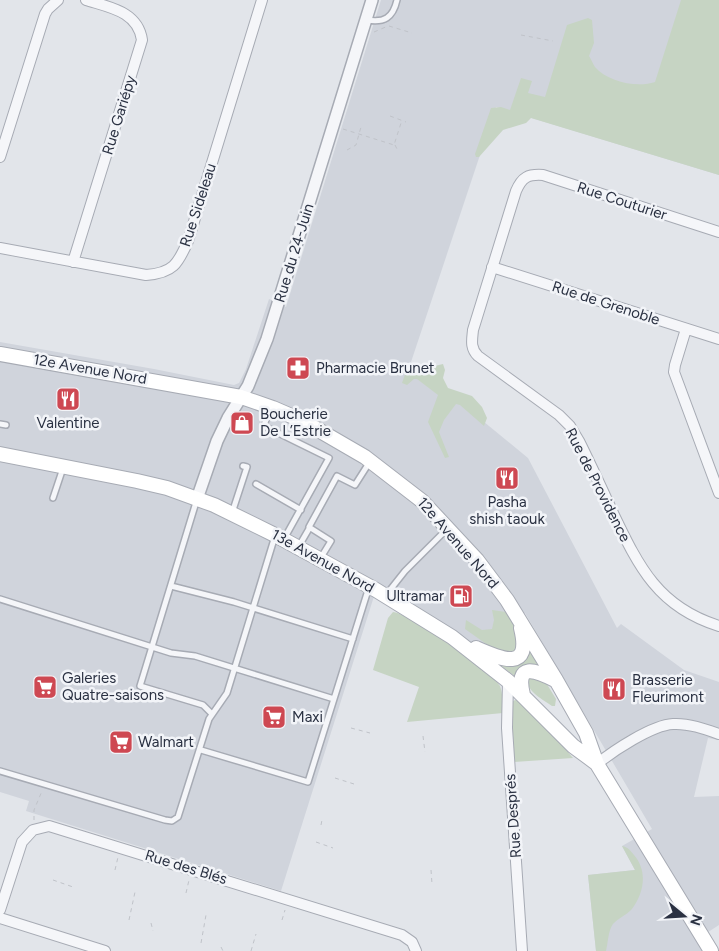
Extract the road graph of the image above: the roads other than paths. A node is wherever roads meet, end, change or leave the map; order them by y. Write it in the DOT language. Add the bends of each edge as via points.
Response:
graph roads {
  1 [pos="58,0"];
  2 [pos="86,0"];
  3 [pos="262,0"];
  4 [pos="372,0"];
  5 [pos="397,0"];
  6 [pos="366,20"];
  7 [pos="0,157"];
  8 [pos="525,177"];
  9 [pos="719,232"];
  10 [pos="0,248"];
  11 [pos="73,262"];
  12 [pos="492,267"];
  13 [pos="686,329"];
  14 [pos="719,339"];
  15 [pos="0,354"];
  16 [pos="241,397"];
  17 [pos="270,407"];
  18 [pos="0,454"];
  19 [pos="371,460"];
  20 [pos="63,466"];
  21 [pos="243,466"];
  22 [pos="256,484"];
  23 [pos="719,493"];
  24 [pos="53,498"];
  25 [pos="197,499"];
  26 [pos="301,510"];
  27 [pos="232,513"];
  28 [pos="310,527"];
  29 [pos="448,528"];
  30 [pos="280,537"];
  31 [pos="298,547"];
  32 [pos="320,558"];
  33 [pos="171,586"];
  34 [pos="369,586"];
  35 [pos="386,596"];
  36 [pos="0,599"];
  37 [pos="252,608"];
  38 [pos="518,618"];
  39 [pos="719,626"];
  40 [pos="452,637"];
  41 [pos="353,639"];
  42 [pos="152,647"];
  43 [pos="234,668"];
  44 [pos="556,680"];
  45 [pos="508,681"];
  46 [pos="523,695"];
  47 [pos="334,699"];
  48 [pos="212,714"];
  49 [pos="719,734"];
  50 [pos="200,750"];
  51 [pos="597,764"];
  52 [pos="0,771"];
  53 [pos="0,910"];
  54 [pos="0,918"];
  55 [pos="105,951"];
  56 [pos="416,951"];
  57 [pos="522,951"];
  58 [pos="711,951"];
  1 -- 7 [label="street" via="45,14"];
  2 -- 11 [label="street, Rue Gariépy" via="128,15 138,26 142,40"];
  3 -- 11 [label="street, Rue Sideleau" via="180,258 166,272 146,275"];
  4 -- 6 [label="street, Rue du 24-Juin"];
  5 -- 6 [label="lane" via="386,19"];
  6 -- 16 [label="street, Rue du 24-Juin" via="267,339"];
  8 -- 9 [label="street, Rue Couturier" via="543,175"];
  8 -- 12 [label="street, Rue de Providence" via="516,191"];
  10 -- 11 [label="street, Rue Sideleau"];
  12 -- 13 [label="street, Rue de Grenoble"];
  12 -- 39 [label="street, Rue de Providence" via="473,330 473,351 570,426 641,568 676,605"];
  13 -- 14 [label="street, Rue de Grenoble"];
  13 -- 23 [label="street" via="674,372"];
  15 -- 16 [label="main road, 12e Avenue Nord"];
  16 -- 17 [label="main road, 12e Avenue Nord"];
  16 -- 25 [label="street, Rue du 24-Juin" via="217,441"];
  17 -- 19 [label="main road, 12e Avenue Nord" via="320,430"];
  17 -- 26 [label="lane" via="264,426 329,458"];
  18 -- 20 [label="main road, 13e Avenue Nord"];
  19 -- 28 [label="lane" via="355,485 337,476"];
  19 -- 29 [label="main road, 12e Avenue Nord" via="410,490"];
  20 -- 24 [label="lane"];
  20 -- 25 [label="main road, 13e Avenue Nord" via="167,488"];
  21 -- 27 [label="lane" via="247,468"];
  22 -- 26 [label="lane"];
  25 -- 27 [label="main road, 13e Avenue Nord"];
  25 -- 33 [label="lane"];
  26 -- 30 [label="lane"];
  27 -- 30 [label="main road, 13e Avenue Nord"];
  28 -- 31 [label="lane"];
  28 -- 32 [label="lane" via="331,541"];
  29 -- 35 [label="lane"];
  29 -- 38 [label="main road, 12e Avenue Nord" via="477,560"];
  30 -- 31 [label="main road, 13e Avenue Nord"];
  30 -- 37 [label="lane"];
  31 -- 32 [label="main road, 13e Avenue Nord"];
  32 -- 34 [label="main road, 13e Avenue Nord"];
  33 -- 37 [label="lane"];
  33 -- 42 [label="lane"];
  34 -- 35 [label="main road, 13e Avenue Nord"];
  34 -- 41 [label="lane"];
  35 -- 40 [label="main road, 13e Avenue Nord"];
  36 -- 42 [label="lane"];
  37 -- 41 [label="lane"];
  37 -- 43 [label="lane"];
  38 -- 40 [label="main road" via="524,643 521,653 512,659 497,658"];
  38 -- 44 [label="main road, 12e Avenue Nord"];
  40 -- 45 [label="main road, 13e Avenue Nord"];
  41 -- 47 [label="lane"];
  42 -- 43 [label="lane"];
  42 -- 48 [label="lane" via="140,686 202,705"];
  43 -- 47 [label="lane"];
  43 -- 48 [label="lane" via="227,693"];
  44 -- 46 [label="main road" via="530,671 521,677"];
  44 -- 51 [label="main road, 12e Avenue Nord" via="586,733"];
  45 -- 46 [label="main road, 13e Avenue Nord"];
  45 -- 57 [label="street, Rue Després" via="508,737"];
  46 -- 51 [label="main road, 13e Avenue Nord" via="573,746"];
  47 -- 50 [label="lane" via="308,782"];
  48 -- 50 [label="lane"];
  49 -- 51 [label="street" via="687,725 667,725 615,750"];
  50 -- 52 [label="lane" via="181,812 172,821"];
  51 -- 58 [label="main road, 12e Avenue Nord"];
  53 -- 56 [label="street, Rue des Blés" via="27,834 43,826 55,826 402,935 412,942"];
  54 -- 55 [label="street"];
}
